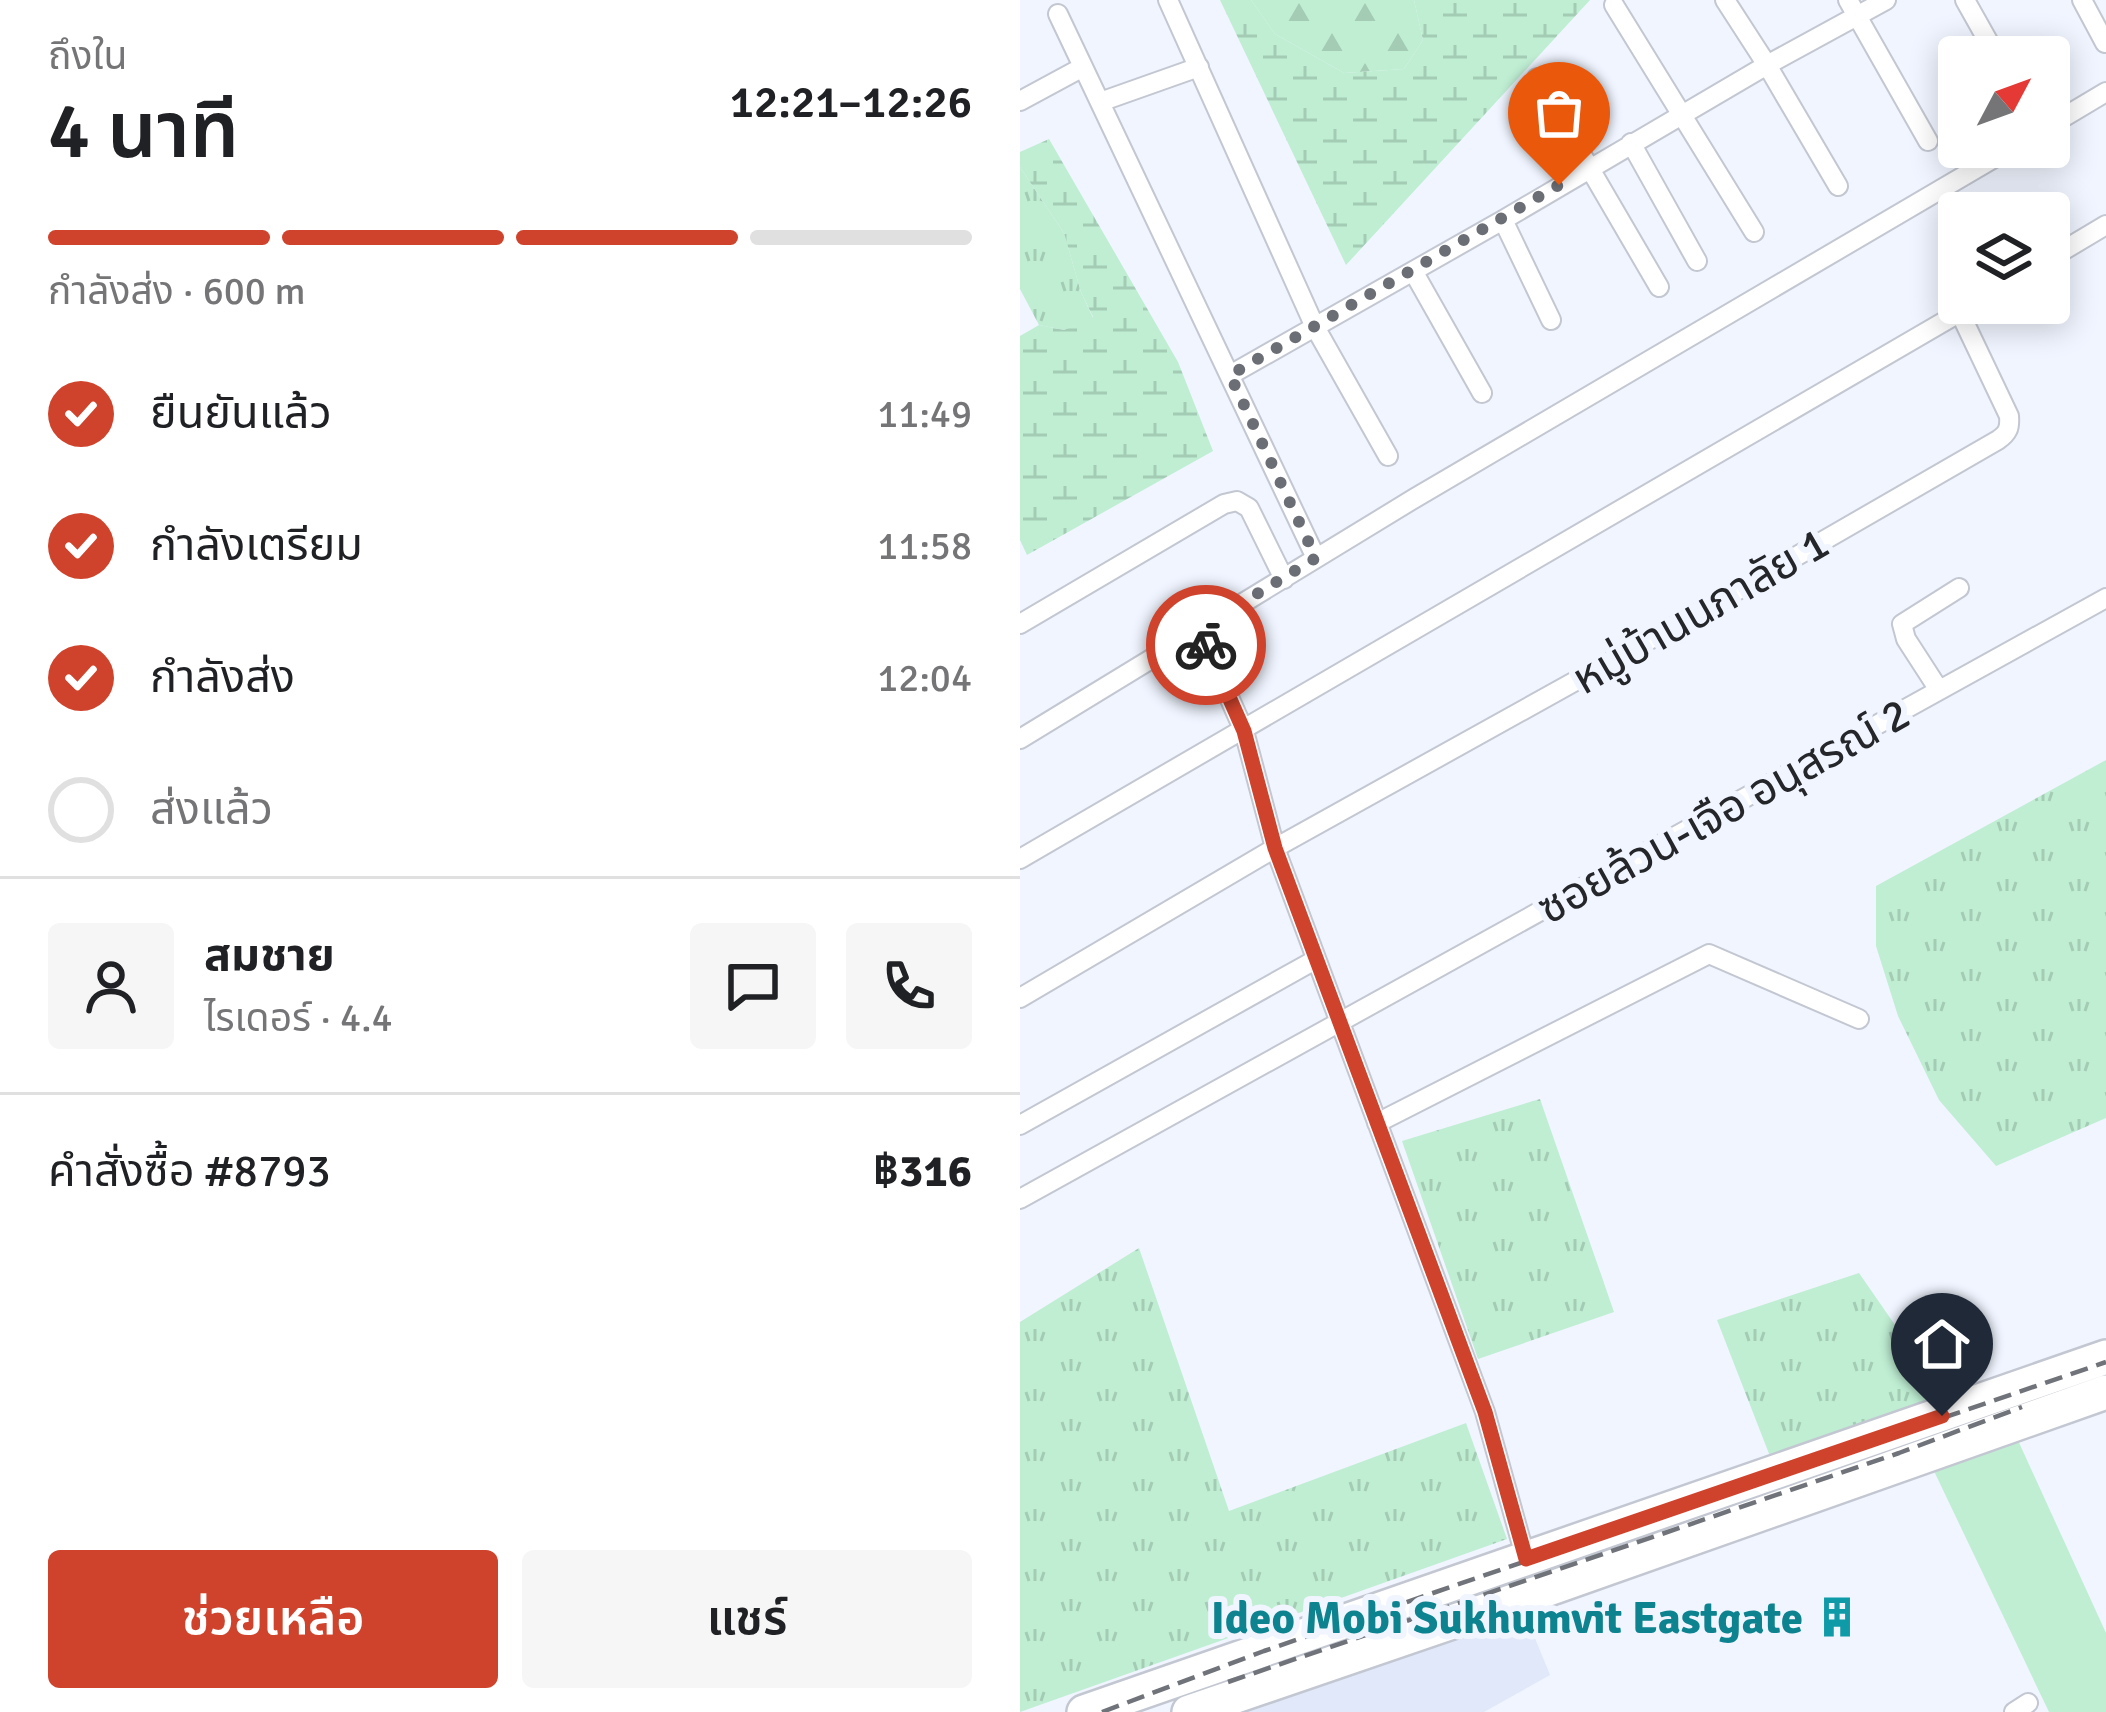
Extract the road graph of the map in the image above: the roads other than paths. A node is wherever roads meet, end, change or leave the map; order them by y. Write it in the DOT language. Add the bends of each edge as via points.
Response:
graph roads {
  1 [pos="1168,0"];
  2 [pos="1724,0"];
  3 [pos="1886,0"];
  4 [pos="1965,0"];
  5 [pos="2082,0"];
  6 [pos="1614,5"];
  7 [pos="1852,8"];
  8 [pos="1058,14"];
  9 [pos="1985,36"];
  10 [pos="2105,44"];
  11 [pos="1767,65"];
  12 [pos="1083,67"];
  13 [pos="1199,67"];
  14 [pos="1537,78"];
  15 [pos="2106,92"];
  16 [pos="1020,101"];
  17 [pos="1100,102"];
  18 [pos="2070,113"];
  19 [pos="1682,115"];
  20 [pos="1928,141"];
  21 [pos="1631,143"];
  22 [pos="1587,168"];
  23 [pos="1977,168"];
  24 [pos="1838,186"];
  25 [pos="1503,220"];
  26 [pos="2106,225"];
  27 [pos="1754,232"];
  28 [pos="2070,246"];
  29 [pos="1696,261"];
  30 [pos="1414,271"];
  31 [pos="1659,287"];
  32 [pos="1551,320"];
  33 [pos="1941,324"];
  34 [pos="1974,324"];
  35 [pos="1315,327"];
  36 [pos="1230,375"];
  37 [pos="1482,393"];
  38 [pos="1388,455"];
  39 [pos="1316,558"];
  40 [pos="1284,579"];
  41 [pos="1959,588"];
  42 [pos="2106,598"];
  43 [pos="1020,623"];
  44 [pos="1199,629"];
  45 [pos="1940,691"];
  46 [pos="1244,731"];
  47 [pos="1022,732"];
  48 [pos="1275,848"];
  49 [pos="1020,860"];
  50 [pos="1316,960"];
  51 [pos="1020,998"];
  52 [pos="1859,1018"];
  53 [pos="1340,1022"];
  54 [pos="1377,1123"];
  55 [pos="1020,1124"];
  56 [pos="1022,1195"];
  57 [pos="2106,1357"];
  58 [pos="2106,1392"];
  59 [pos="1526,1559"];
  60 [pos="1540,1592"];
  61 [pos="1084,1712"];
  62 [pos="1189,1712"];
  1 -- 13 [label="street"];
  2 -- 11 [label="street"];
  3 -- 7 [label="street"];
  4 -- 9 [label="street"];
  5 -- 10 [label="street"];
  6 -- 19 [label="street"];
  7 -- 11 [label="street"];
  7 -- 20 [label="street"];
  8 -- 12 [label="street"];
  11 -- 19 [label="street"];
  11 -- 24 [label="street"];
  12 -- 16 [label="street"];
  12 -- 17 [label="street"];
  13 -- 17 [label="street"];
  13 -- 35 [label="street"];
  14 -- 22 [label="street"];
  15 -- 18 [label="street"];
  17 -- 36 [label="street"];
  19 -- 21 [label="street"];
  19 -- 27 [label="street"];
  21 -- 22 [label="street"];
  21 -- 29 [label="street"];
  22 -- 25 [label="street"];
  22 -- 31 [label="street"];
  23 -- 39 [label="street"];
  25 -- 30 [label="street"];
  25 -- 32 [label="street"];
  26 -- 28 [label="street"];
  30 -- 35 [label="street"];
  30 -- 37 [label="street"];
  33 -- 46 [label="street"];
  34 -- 48 [label="street, หมู่บ้านนภาลัย 1" via="2010,425 1998,440"];
  35 -- 36 [label="street"];
  35 -- 38 [label="street"];
  36 -- 39 [label="street"];
  39 -- 40 [label="street"];
  40 -- 43 [label="street" via="1238,501"];
  40 -- 44 [label="street"];
  41 -- 45 [label="street" via="1902,624"];
  42 -- 45 [label="street, ซอยล้วน-เจือ อนุสรณ์ 2"];
  44 -- 46 [label="street"];
  44 -- 47 [label="street"];
  45 -- 53 [label="street, ซอยล้วน-เจือ อนุสรณ์ 2"];
  46 -- 48 [label="street"];
  46 -- 49 [label="street"];
  48 -- 50 [label="street"];
  48 -- 51 [label="street"];
  50 -- 53 [label="street"];
  50 -- 55 [label="street"];
  52 -- 54 [label="street" via="1708,954"];
  53 -- 54 [label="street"];
  53 -- 56 [label="street, ซอยล้วน-เจือ อนุสรณ์ 2"];
  54 -- 59 [label="street" via="1485,1412"];
  57 -- 59 [label="highway"];
  58 -- 60 [label="highway"];
  59 -- 60 [label="street"];
  59 -- 61 [label="highway"];
  60 -- 62 [label="highway"];
}
